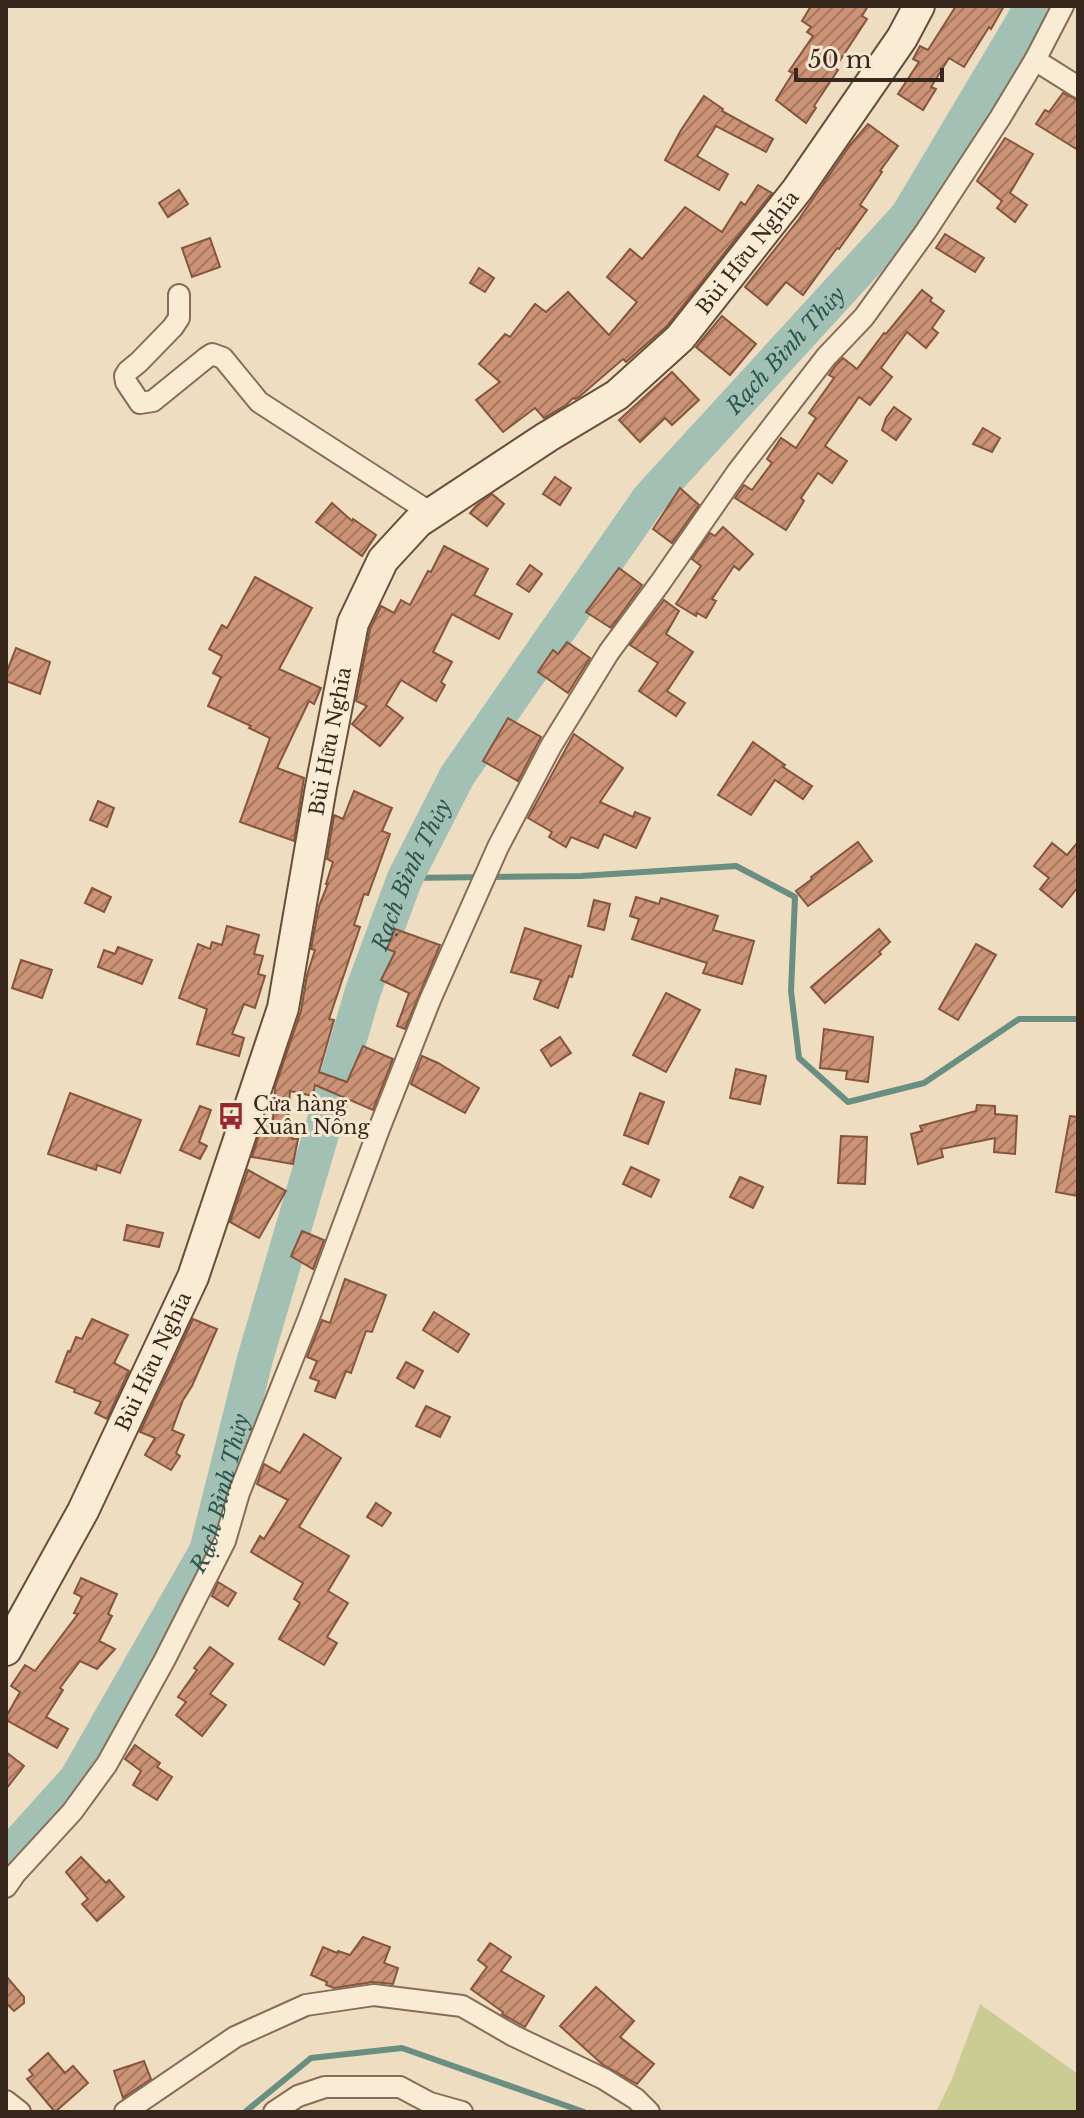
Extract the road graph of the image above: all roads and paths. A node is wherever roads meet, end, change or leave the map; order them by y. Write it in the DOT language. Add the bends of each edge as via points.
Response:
graph roads {
  1 [pos="919,6"];
  2 [pos="1063,6"];
  3 [pos="1035,60"];
  4 [pos="1078,87"];
  5 [pos="179,295"];
  6 [pos="431,513"];
  7 [pos="6,1650"];
  8 [pos="6,1887"];
  9 [pos="6,2101"];
  10 [pos="20,2112"];
  11 [pos="125,2112"];
  12 [pos="274,2112"];
  13 [pos="462,2112"];
  14 [pos="649,2112"];
  1 -- 6 [label="main road, Bùi Hữu Nghĩa" via="797,190 680,338 617,395"];
  2 -- 3 [label="street"];
  3 -- 4 [label="street"];
  3 -- 8 [label="street" via="900,268 738,471 609,652 551,746 498,847 430,1000 225,1541 107,1764"];
  5 -- 6 [label="street" via="179,318 125,376 140,403 153,401 217,355 259,402"];
  6 -- 7 [label="main road, Bùi Hữu Nghĩa" via="383,560 353,623 283,1008 193,1277 83,1511"];
  9 -- 10 [label="street"];
  11 -- 14 [label="street" via="235,2037 306,2005 374,1995 462,2006 604,2079"];
  12 -- 13 [label="street" via="325,2087 400,2087"];
}
